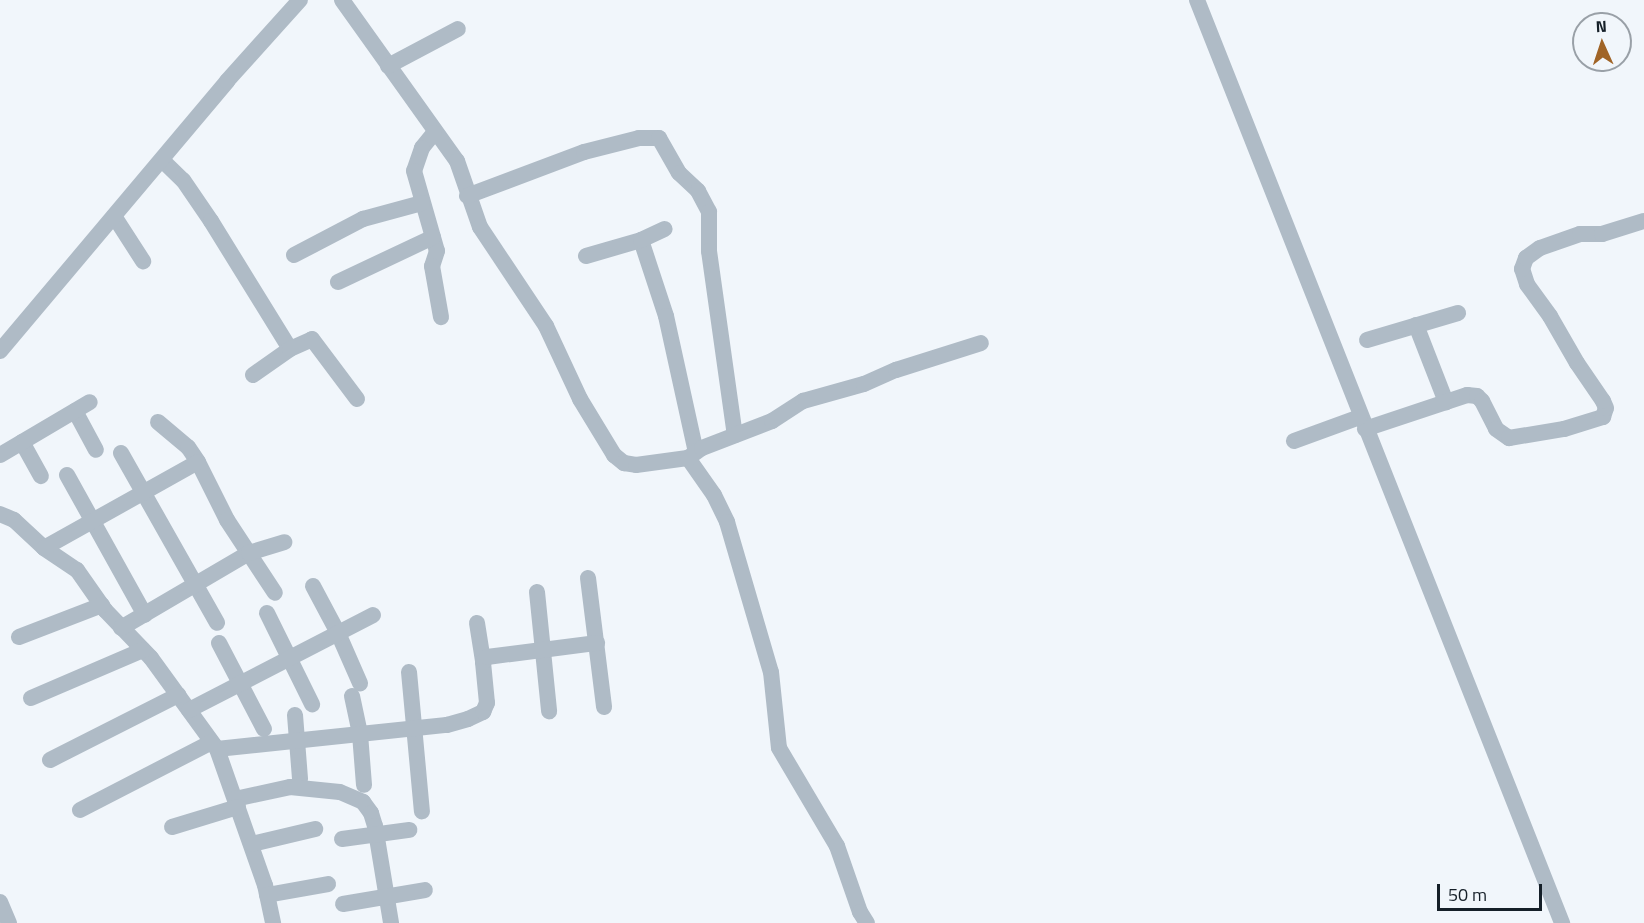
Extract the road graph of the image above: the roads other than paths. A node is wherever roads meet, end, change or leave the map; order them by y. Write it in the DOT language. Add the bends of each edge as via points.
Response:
graph roads {
  1 [pos="300,0"];
  2 [pos="342,0"];
  3 [pos="1197,0"];
  4 [pos="458,28"];
  5 [pos="388,66"];
  6 [pos="434,133"];
  7 [pos="162,160"];
  8 [pos="467,196"];
  9 [pos="422,203"];
  10 [pos="114,216"];
  11 [pos="1644,221"];
  12 [pos="665,229"];
  13 [pos="433,237"];
  14 [pos="641,240"];
  15 [pos="294,255"];
  16 [pos="586,256"];
  17 [pos="143,261"];
  18 [pos="338,282"];
  19 [pos="1458,313"];
  20 [pos="441,317"];
  21 [pos="1416,325"];
  22 [pos="1367,340"];
  23 [pos="981,343"];
  24 [pos="290,349"];
  25 [pos="0,351"];
  26 [pos="253,375"];
  27 [pos="357,399"];
  28 [pos="90,402"];
  29 [pos="1446,402"];
  30 [pos="75,411"];
  31 [pos="158,422"];
  32 [pos="1363,423"];
  33 [pos="735,435"];
  34 [pos="1294,441"];
  35 [pos="22,442"];
  36 [pos="96,450"];
  37 [pos="121,453"];
  38 [pos="0,455"];
  39 [pos="692,455"];
  40 [pos="198,462"];
  41 [pos="67,475"];
  42 [pos="41,476"];
  43 [pos="143,493"];
  44 [pos="0,514"];
  45 [pos="92,521"];
  46 [pos="284,542"];
  47 [pos="44,548"];
  48 [pos="249,553"];
  49 [pos="588,578"];
  50 [pos="196,586"];
  51 [pos="313,586"];
  52 [pos="537,592"];
  53 [pos="275,593"];
  54 [pos="102,605"];
  55 [pos="267,613"];
  56 [pos="145,615"];
  57 [pos="373,615"];
  58 [pos="217,623"];
  59 [pos="477,623"];
  60 [pos="121,628"];
  61 [pos="338,633"];
  62 [pos="20,637"];
  63 [pos="219,643"];
  64 [pos="597,643"];
  65 [pos="143,650"];
  66 [pos="544,650"];
  67 [pos="289,658"];
  68 [pos="483,662"];
  69 [pos="409,672"];
  70 [pos="241,684"];
  71 [pos="178,694"];
  72 [pos="31,698"];
  73 [pos="312,704"];
  74 [pos="604,707"];
  75 [pos="189,710"];
  76 [pos="549,711"];
  77 [pos="295,715"];
  78 [pos="264,729"];
  79 [pos="415,729"];
  80 [pos="360,734"];
  81 [pos="298,741"];
  82 [pos="215,746"];
  83 [pos="50,760"];
  84 [pos="300,779"];
  85 [pos="364,785"];
  86 [pos="237,803"];
  87 [pos="80,810"];
  88 [pos="422,810"];
  89 [pos="172,827"];
  90 [pos="315,829"];
  91 [pos="409,830"];
  92 [pos="377,835"];
  93 [pos="342,839"];
  94 [pos="252,844"];
  95 [pos="328,884"];
  96 [pos="425,890"];
  97 [pos="267,895"];
  98 [pos="386,897"];
  99 [pos="0,902"];
  100 [pos="343,904"];
  101 [pos="9,923"];
  102 [pos="273,923"];
  103 [pos="391,923"];
  104 [pos="867,923"];
  105 [pos="1562,923"];
  1 -- 7 [label="street"];
  2 -- 5 [label="street"];
  3 -- 32 [label="street"];
  4 -- 5 [label="street"];
  5 -- 6 [label="street"];
  6 -- 8 [label="street" via="457,161"];
  6 -- 9 [label="street" via="414,165"];
  7 -- 10 [label="street"];
  7 -- 24 [label="street" via="183,180 211,220"];
  8 -- 33 [label="street" via="584,152 639,138 660,138 679,173 698,190 709,212 708,251"];
  8 -- 39 [label="street" via="480,227 546,326 580,399 614,455 624,463 636,465"];
  9 -- 13 [label="street"];
  9 -- 15 [label="street" via="363,219"];
  10 -- 17 [label="street"];
  10 -- 25 [label="street"];
  11 -- 29 [label="street" via="1602,234 1580,234 1540,248 1526,258 1522,269 1527,284 1603,401 1603,417 1564,429 1509,438 1496,429 1477,396"];
  12 -- 14 [label="street"];
  13 -- 18 [label="street"];
  13 -- 20 [label="street" via="437,250 432,266"];
  14 -- 16 [label="street"];
  14 -- 39 [label="street" via="666,316"];
  19 -- 21 [label="street"];
  21 -- 22 [label="street"];
  21 -- 29 [label="street"];
  23 -- 33 [label="street" via="804,401 772,421"];
  24 -- 26 [label="street"];
  24 -- 27 [label="street" via="312,339"];
  28 -- 30 [label="street"];
  29 -- 32 [label="street"];
  30 -- 35 [label="street"];
  30 -- 36 [label="street"];
  31 -- 40 [label="street" via="188,447"];
  32 -- 34 [label="street"];
  32 -- 105 [label="street"];
  33 -- 39 [label="street"];
  35 -- 38 [label="street"];
  35 -- 42 [label="street"];
  37 -- 43 [label="street"];
  39 -- 104 [label="street" via="727,522 771,672 778,748 837,846"];
  40 -- 43 [label="street"];
  40 -- 48 [label="street" via="227,520"];
  41 -- 45 [label="street"];
  43 -- 45 [label="street"];
  43 -- 50 [label="street"];
  44 -- 47 [label="street" via="14,520"];
  45 -- 47 [label="street"];
  45 -- 56 [label="street"];
  46 -- 48 [label="street"];
  47 -- 54 [label="street" via="77,570"];
  48 -- 50 [label="street"];
  48 -- 53 [label="street"];
  49 -- 64 [label="street"];
  50 -- 56 [label="street"];
  50 -- 58 [label="street"];
  51 -- 61 [label="street"];
  52 -- 66 [label="street"];
  54 -- 60 [label="street"];
  54 -- 62 [label="street"];
  55 -- 67 [label="street"];
  56 -- 60 [label="street"];
  57 -- 61 [label="street"];
  59 -- 68 [label="street"];
  60 -- 65 [label="street"];
  61 -- 67 [label="street"];
  61 -- 80 [label="street" via="356,689"];
  63 -- 70 [label="street"];
  64 -- 66 [label="street"];
  64 -- 74 [label="street"];
  65 -- 71 [label="street"];
  65 -- 72 [label="street"];
  66 -- 68 [label="street" via="490,656"];
  66 -- 76 [label="street"];
  67 -- 70 [label="street"];
  67 -- 73 [label="street"];
  68 -- 79 [label="street" via="487,703 483,712 447,725"];
  69 -- 79 [label="street"];
  70 -- 75 [label="street"];
  70 -- 78 [label="street"];
  71 -- 75 [label="street"];
  71 -- 83 [label="street"];
  75 -- 82 [label="street"];
  77 -- 81 [label="street"];
  79 -- 80 [label="street"];
  79 -- 88 [label="street"];
  80 -- 81 [label="street"];
  80 -- 85 [label="street"];
  81 -- 82 [label="street"];
  81 -- 84 [label="street"];
  82 -- 86 [label="street"];
  82 -- 87 [label="street"];
  86 -- 89 [label="street"];
  86 -- 92 [label="street" via="290,787 340,792 363,802 371,813"];
  86 -- 94 [label="street"];
  90 -- 94 [label="street"];
  91 -- 92 [label="street"];
  92 -- 93 [label="street"];
  92 -- 98 [label="street"];
  94 -- 97 [label="street"];
  95 -- 97 [label="street"];
  96 -- 98 [label="street"];
  97 -- 102 [label="street"];
  98 -- 100 [label="street"];
  98 -- 103 [label="street"];
  99 -- 101 [label="street"];
}
